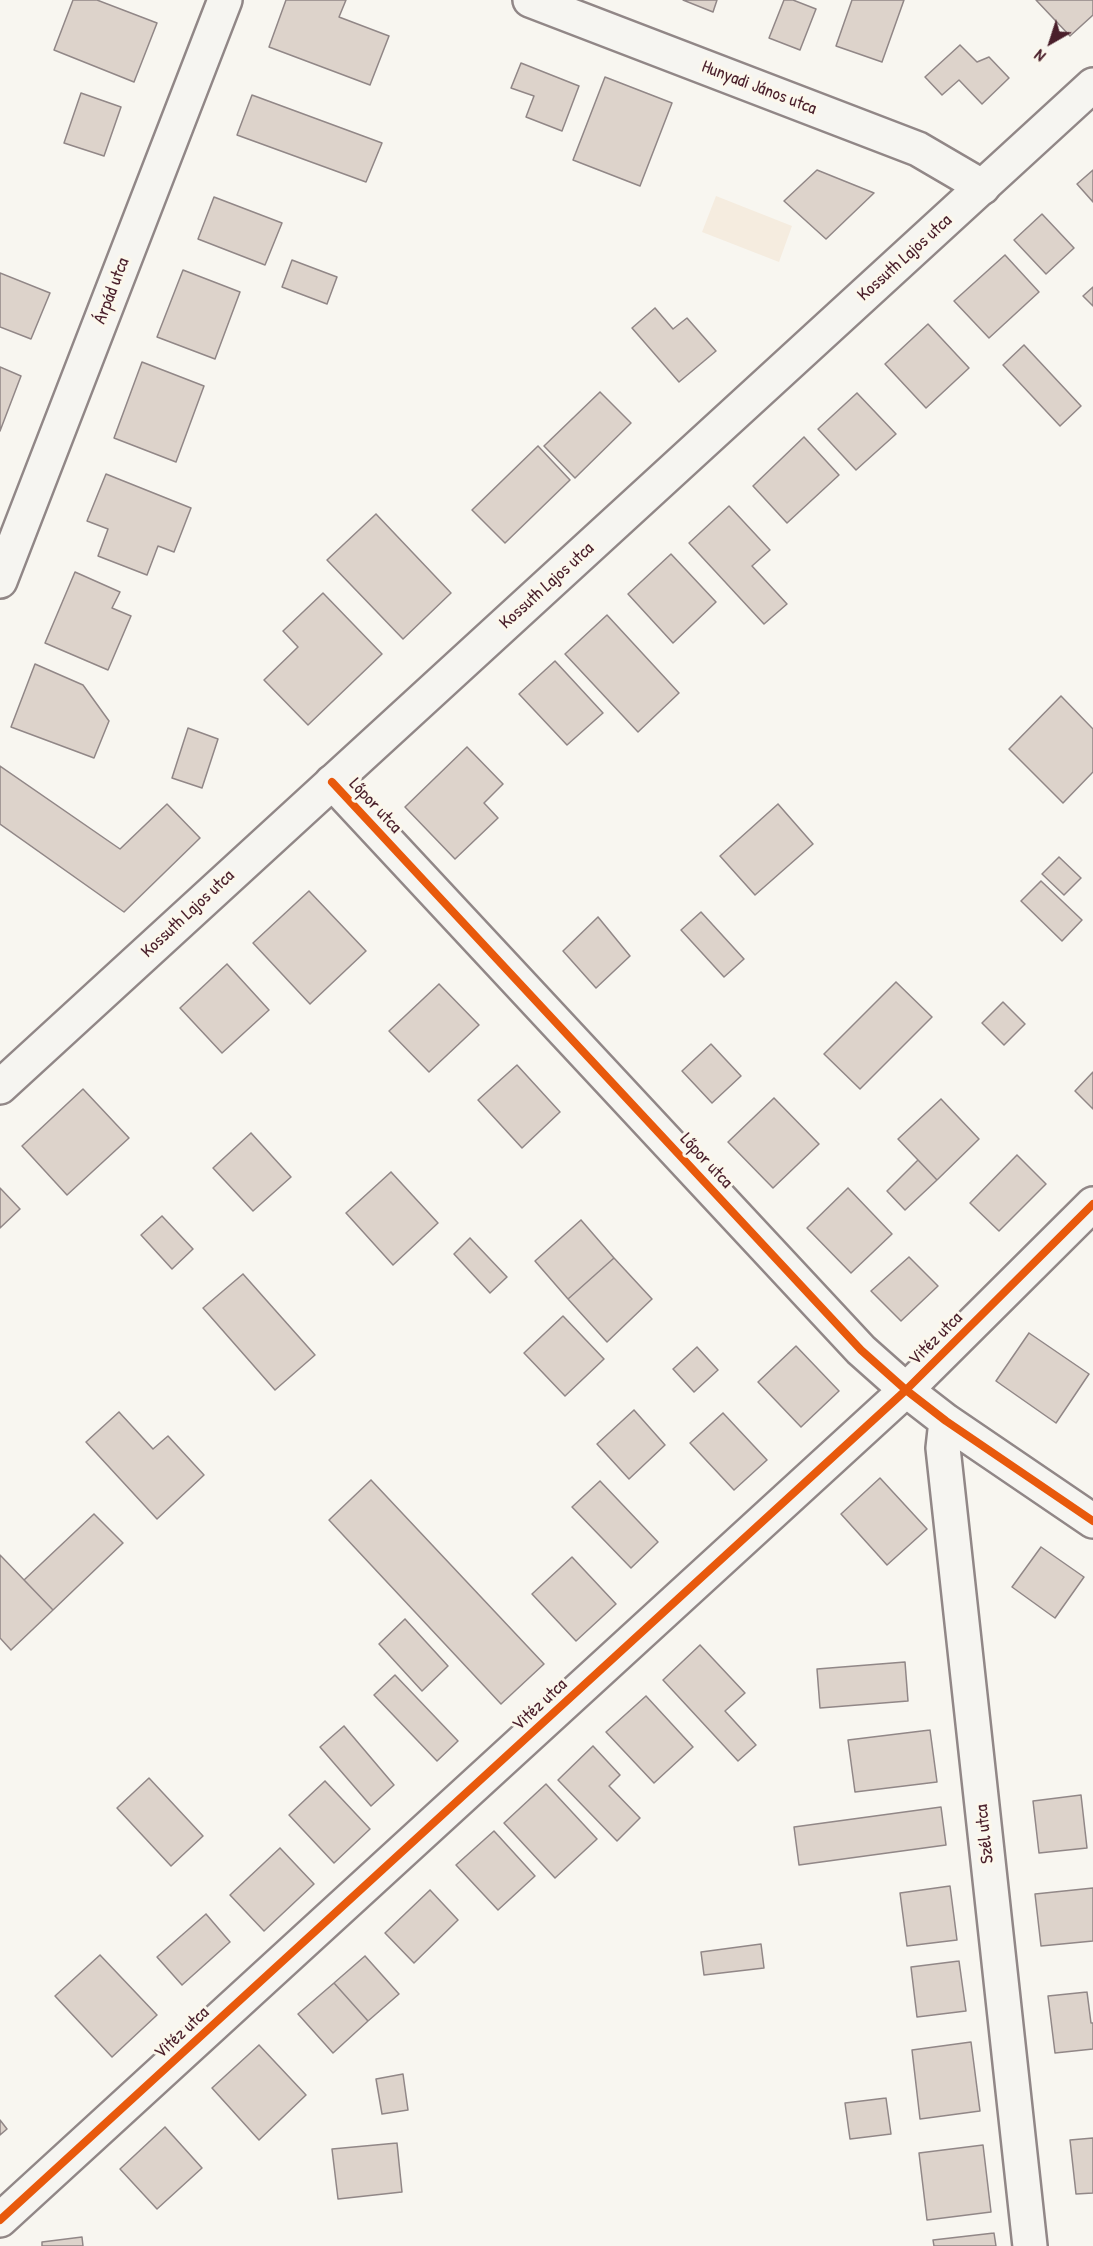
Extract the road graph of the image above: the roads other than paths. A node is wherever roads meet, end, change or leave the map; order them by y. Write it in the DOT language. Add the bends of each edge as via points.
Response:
graph roads {
  1 [pos="225,0"];
  2 [pos="530,0"];
  3 [pos="1093,85"];
  4 [pos="983,187"];
  5 [pos="0,581"];
  6 [pos="332,782"];
  7 [pos="0,1087"];
  8 [pos="1093,1204"];
  9 [pos="906,1390"];
  10 [pos="946,1421"];
  11 [pos="1093,1521"];
  12 [pos="0,2220"];
  13 [pos="1030,2246"];
  1 -- 5 [label="street, Árpád utca"];
  2 -- 4 [label="street, Hunyadi János utca" via="918,149"];
  3 -- 4 [label="street, Kossuth Lajos utca"];
  4 -- 6 [label="street, Kossuth Lajos utca"];
  6 -- 7 [label="street, Kossuth Lajos utca"];
  6 -- 9 [label="street, Lőpor utca" via="861,1350"];
  8 -- 9 [label="street, Vitéz utca"];
  9 -- 10 [label="street, Lőpor utca"];
  9 -- 12 [label="street, Vitéz utca"];
  10 -- 11 [label="street, Lőpor utca"];
  10 -- 13 [label="street, Szél utca" via="943,1448"];
}
